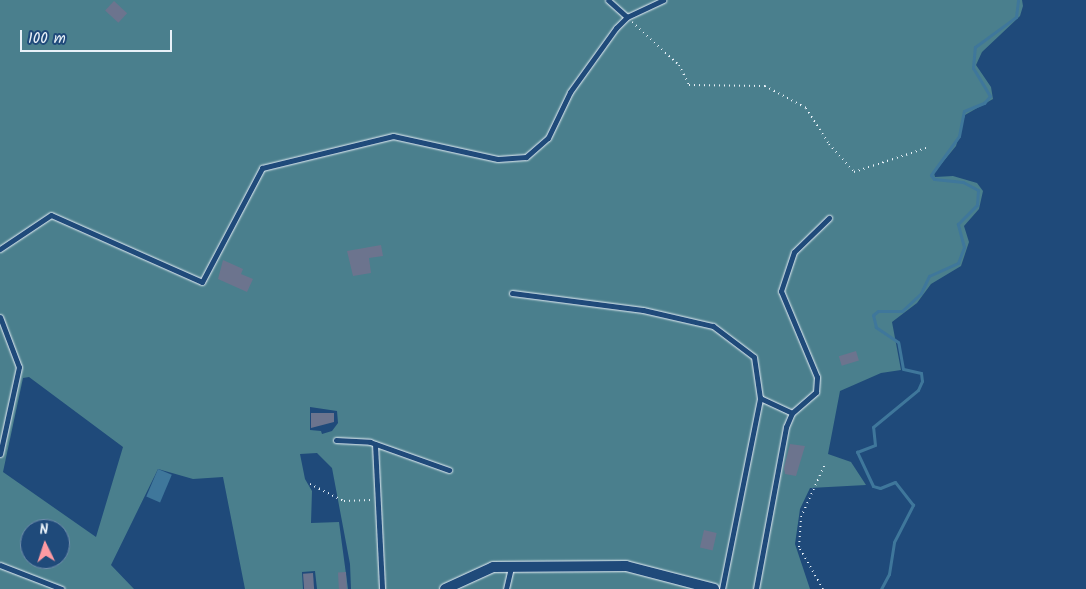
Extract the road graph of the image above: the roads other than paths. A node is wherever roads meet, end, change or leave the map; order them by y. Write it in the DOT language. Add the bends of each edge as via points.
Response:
graph roads {
  1 [pos="608,0"];
  2 [pos="663,0"];
  3 [pos="627,17"];
  4 [pos="829,218"];
  5 [pos="0,249"];
  6 [pos="512,293"];
  7 [pos="0,317"];
  8 [pos="760,398"];
  9 [pos="792,412"];
  10 [pos="336,440"];
  11 [pos="375,444"];
  12 [pos="0,454"];
  13 [pos="449,470"];
  14 [pos="0,566"];
  15 [pos="511,566"];
  16 [pos="62,589"];
  17 [pos="382,589"];
  18 [pos="445,589"];
  19 [pos="506,589"];
  20 [pos="714,589"];
  21 [pos="722,589"];
  22 [pos="756,589"];
  1 -- 3 [label="lane"];
  2 -- 3 [label="lane"];
  3 -- 5 [label="lane" via="570,92 548,138 536,152 508,161 392,136 304,160 269,164 257,173 202,282 51,215"];
  4 -- 9 [label="lane" via="794,252 781,291 818,378 812,398"];
  6 -- 8 [label="lane" via="643,310 713,326 754,357"];
  7 -- 12 [label="lane" via="19,367"];
  8 -- 9 [label="lane"];
  8 -- 21 [label="lane"];
  9 -- 22 [label="lane"];
  10 -- 11 [label="lane"];
  11 -- 13 [label="lane"];
  11 -- 17 [label="lane"];
  14 -- 16 [label="lane"];
  15 -- 18 [label="street" via="493,567"];
  15 -- 19 [label="lane"];
  15 -- 20 [label="street" via="626,566"];
}
